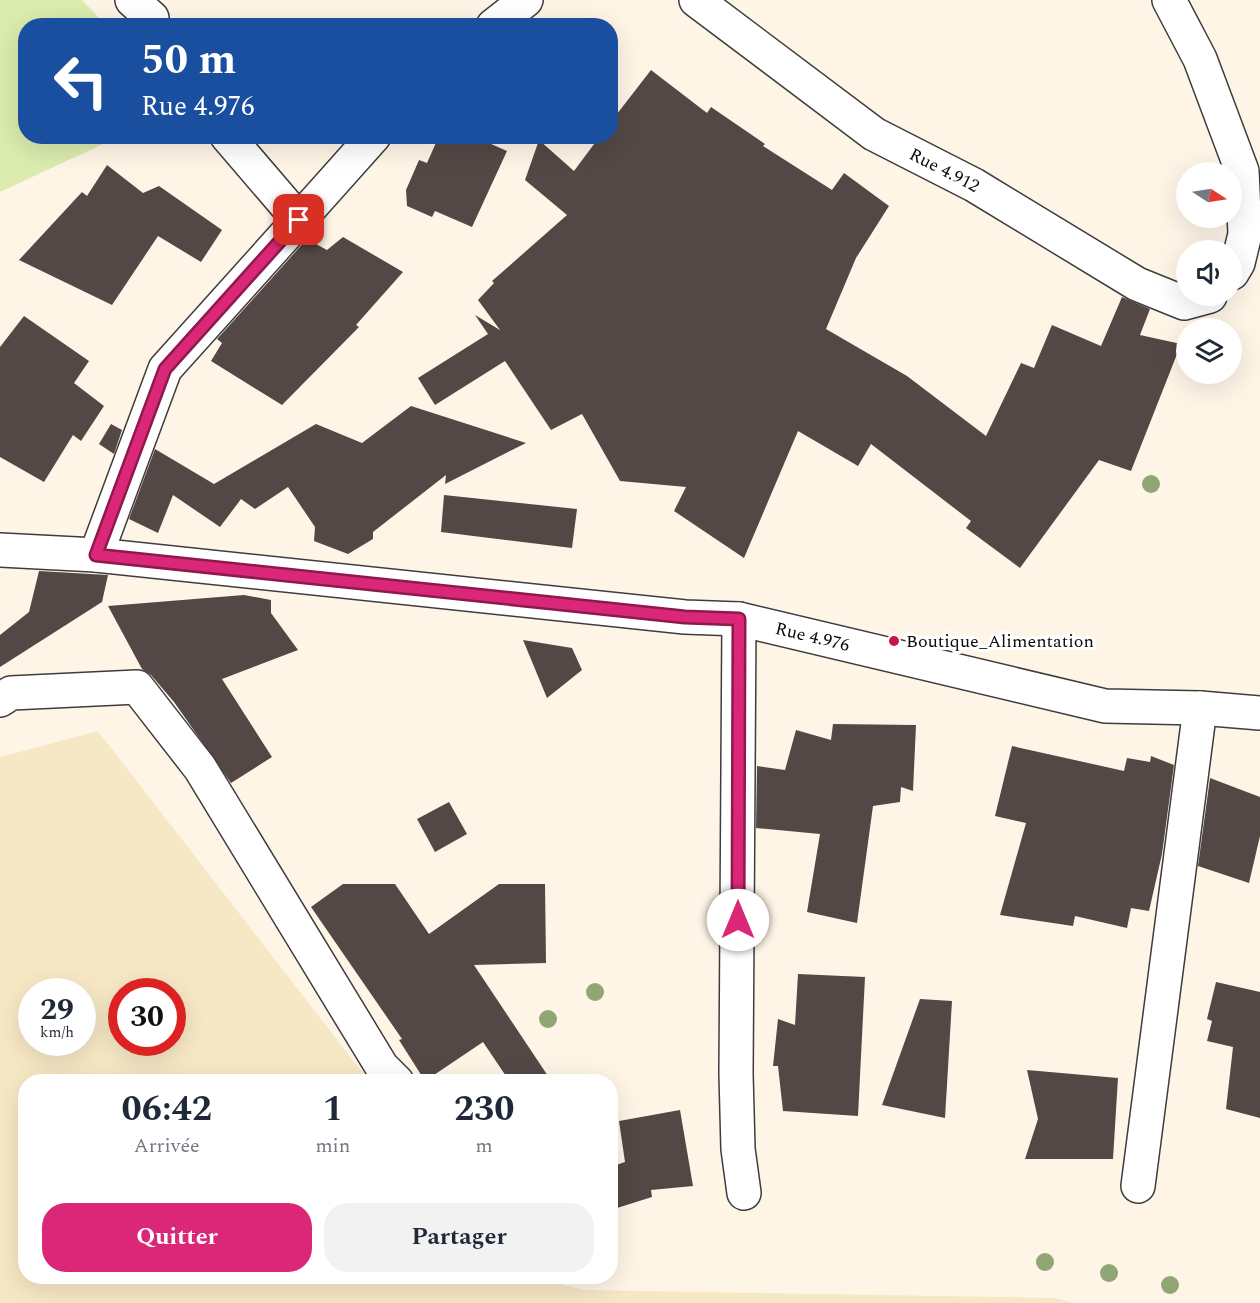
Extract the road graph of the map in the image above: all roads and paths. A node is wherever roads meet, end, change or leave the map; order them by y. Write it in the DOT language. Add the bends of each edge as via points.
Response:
graph roads {
  1 [pos="526,0"];
  2 [pos="696,0"];
  3 [pos="1169,0"];
  4 [pos="503,18"];
  5 [pos="234,144"];
  6 [pos="367,144"];
  7 [pos="299,220"];
  8 [pos="1242,246"];
  9 [pos="1176,300"];
  10 [pos="0,550"];
  11 [pos="96,555"];
  12 [pos="739,619"];
  13 [pos="0,700"];
  14 [pos="1200,708"];
  15 [pos="1260,713"];
  16 [pos="389,1074"];
  17 [pos="1138,1186"];
  18 [pos="744,1193"];
  1 -- 4 [label="street"];
  2 -- 9 [label="street, Rue 4.912" via="874,134 974,185 1137,285"];
  3 -- 8 [label="street" via="1200,59 1242,171"];
  5 -- 7 [label="street"];
  6 -- 7 [label="street"];
  7 -- 11 [label="street" via="165,369"];
  10 -- 11 [label="street, Rue 4.976"];
  11 -- 12 [label="street, Rue 4.976" via="685,617"];
  12 -- 14 [label="street, Rue 4.976" via="1105,706"];
  12 -- 18 [label="street" via="736,1074 738,1149"];
  13 -- 16 [label="street" via="11,693 136,687 200,768"];
  14 -- 15 [label="street, Rue 4.976"];
  14 -- 17 [label="street"];
}
